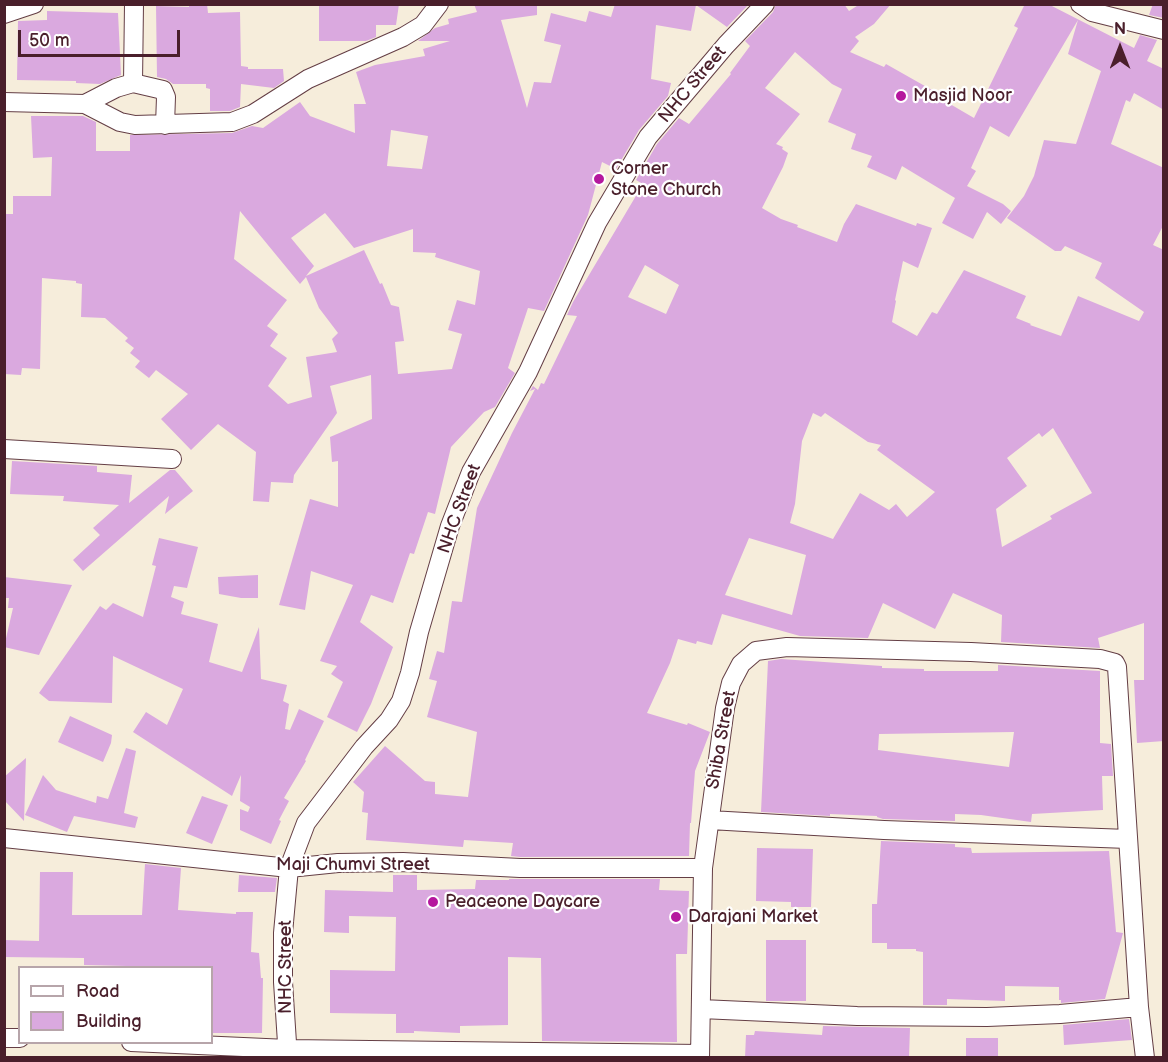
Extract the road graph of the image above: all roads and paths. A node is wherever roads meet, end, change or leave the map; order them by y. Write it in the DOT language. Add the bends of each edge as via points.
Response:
graph roads {
  1 [pos="34,4"];
  2 [pos="134,4"];
  3 [pos="439,4"];
  4 [pos="765,4"];
  5 [pos="1080,4"];
  6 [pos="4,14"];
  7 [pos="1164,30"];
  8 [pos="133,83"];
  9 [pos="4,102"];
  10 [pos="85,104"];
  11 [pos="165,125"];
  12 [pos="4,449"];
  13 [pos="172,459"];
  14 [pos="710,820"];
  15 [pos="4,838"];
  16 [pos="1128,839"];
  17 [pos="290,868"];
  18 [pos="704,868"];
  19 [pos="1139,1007"];
  20 [pos="701,1009"];
  21 [pos="160,1044"];
  22 [pos="288,1053"];
  23 [pos="700,1056"];
  24 [pos="1145,1058"];
  1 -- 6 [label="street"];
  2 -- 8 [label="street"];
  3 -- 11 [label="street" via="423,25 403,37 308,79 243,120"];
  4 -- 17 [label="street, NHC Street" via="648,137 597,223 528,372 471,472 450,526 401,701 306,823"];
  5 -- 7 [label="street" via="1092,12"];
  8 -- 10 [label="street"];
  8 -- 11 [label="street" via="163,90"];
  9 -- 10 [label="street"];
  10 -- 11 [label="street" via="120,122"];
  12 -- 13 [label="street"];
  14 -- 16 [label="street" via="884,831"];
  14 -- 16 [label="street, Shiba Street" via="731,683 741,664 756,651 787,647 971,652 1115,663"];
  14 -- 18 [label="street, Shiba Street"];
  15 -- 17 [label="street, Maji Chumvi Street"];
  16 -- 19 [label="street"];
  17 -- 18 [label="street, Maji Chumvi Street" via="403,862 520,868"];
  17 -- 22 [label="street, NHC Street" via="283,933"];
  18 -- 20 [label="street, Shiba Street"];
  19 -- 20 [label="street" via="987,1017"];
  19 -- 24 [label="street"];
  20 -- 23 [label="street, Shiba Street"];
  21 -- 22 [label="street"];
  22 -- 23 [label="street"];
}
